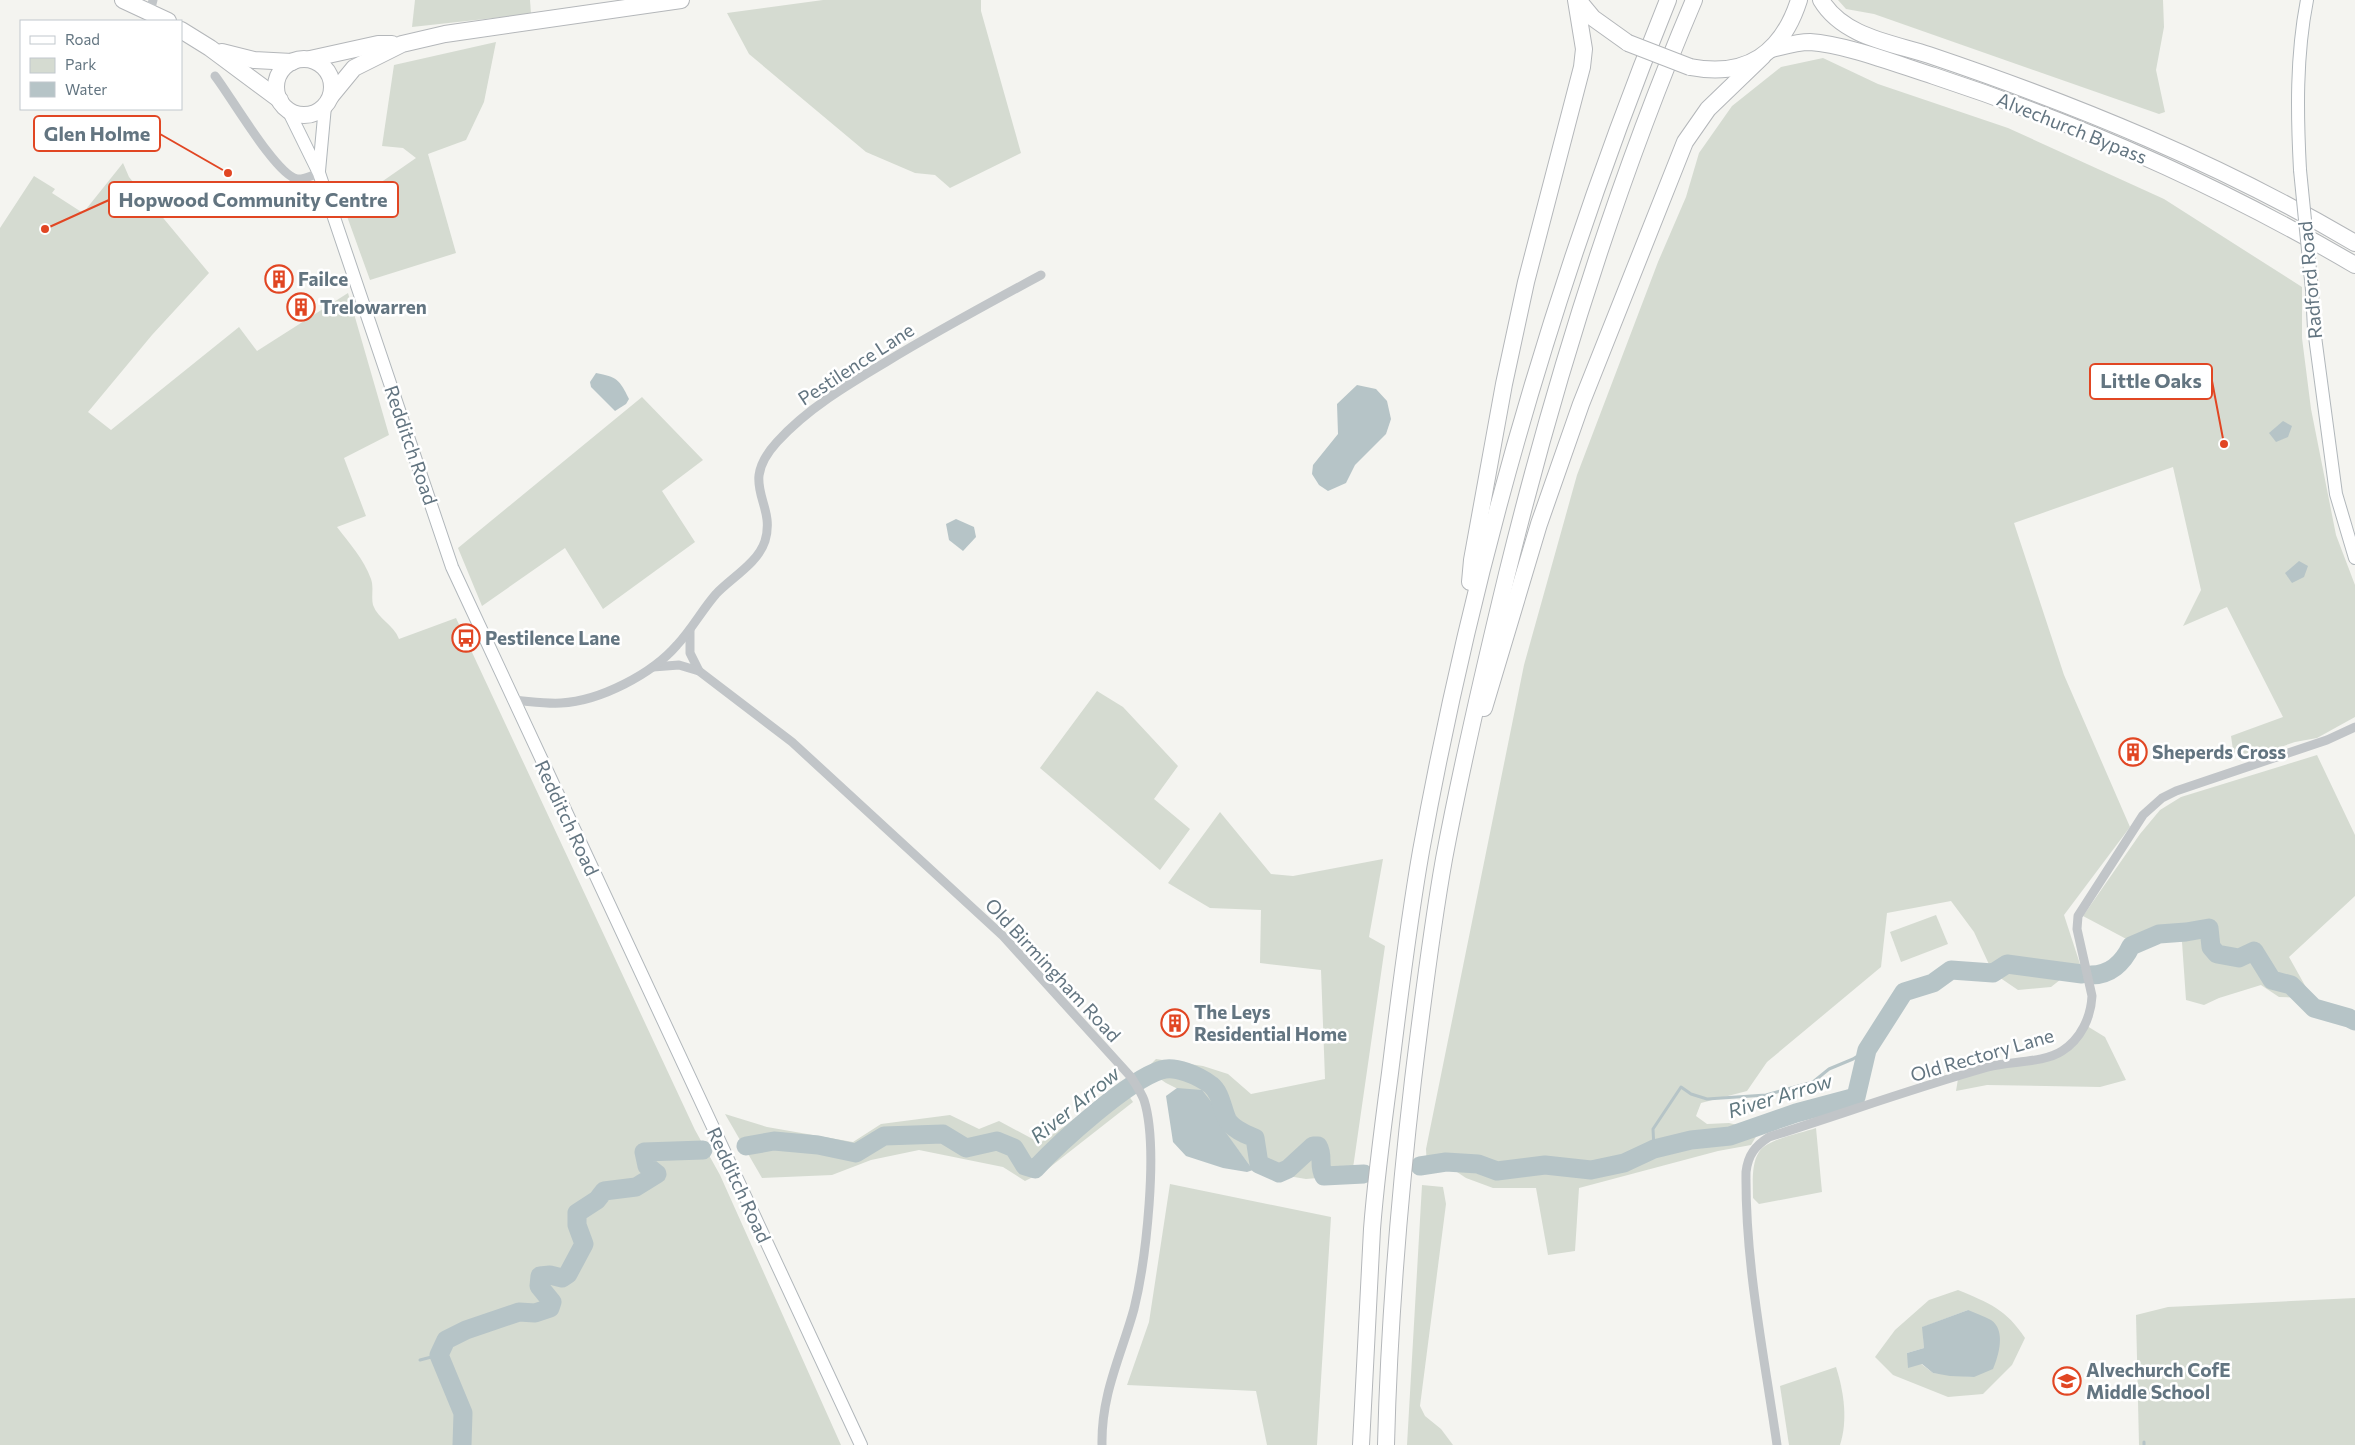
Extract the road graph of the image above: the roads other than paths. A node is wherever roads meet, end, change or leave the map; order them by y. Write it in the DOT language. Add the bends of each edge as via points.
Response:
graph roads {
  1 [pos="123,0"];
  2 [pos="681,0"];
  3 [pos="1577,0"];
  4 [pos="1668,0"];
  5 [pos="1694,0"];
  6 [pos="1799,0"];
  7 [pos="1820,0"];
  8 [pos="2307,0"];
  9 [pos="152,6"];
  10 [pos="167,20"];
  11 [pos="182,31"];
  12 [pos="402,44"];
  13 [pos="210,48"];
  14 [pos="1768,53"];
  15 [pos="310,59"];
  16 [pos="292,62"];
  17 [pos="215,76"];
  18 [pos="328,101"];
  19 [pos="284,105"];
  20 [pos="319,173"];
  21 [pos="2355,243"];
  22 [pos="2355,265"];
  23 [pos="1041,275"];
  24 [pos="2355,558"];
  25 [pos="690,630"];
  26 [pos="1466,630"];
  27 [pos="653,667"];
  28 [pos="699,671"];
  29 [pos="512,700"];
  30 [pos="2355,727"];
  31 [pos="1462,767"];
  32 [pos="861,1445"];
  33 [pos="1102,1445"];
  34 [pos="1361,1445"];
  35 [pos="1386,1445"];
  36 [pos="1777,1445"];
  1 -- 9 [label="highway"];
  2 -- 12 [label="highway" via="445,34"];
  3 -- 14 [label="highway, Alvechurch Bypass, bridge" via="1599,23 1628,43 1690,67 1702,70 1729,68 1753,62"];
  3 -- 26 [label="highway" via="1584,49 1582,67 1526,282 1504,384 1472,560"];
  4 -- 26 [label="highway" via="1578,242 1525,413"];
  5 -- 31 [label="highway" via="1638,142 1575,323 1531,475"];
  6 -- 14 [label="highway" via="1792,20"];
  7 -- 21 [label="highway, Alvechurch Bypass" via="1845,25 1872,38 2005,81 2092,114 2213,168 2310,216"];
  8 -- 24 [label="main road, Radford Road, bridge" via="2301,32 2298,101 2300,170 2315,339 2336,494"];
  9 -- 10 [label="highway"];
  11 -- 13 [label="highway, Redditch Road"];
  12 -- 15 [label="highway" via="378,44"];
  12 -- 18 [label="highway" via="354,68"];
  13 -- 16 [label="highway, Redditch Road" via="254,60"];
  13 -- 19 [label="highway, Redditch Road"];
  14 -- 22 [label="highway, Alvechurch Bypass" via="1809,42 1839,47 2003,99 2184,175 2300,233"];
  14 -- 31 [label="highway" via="1708,109 1685,142 1581,404 1539,524 1491,688"];
  15 -- 16 [label="highway"];
  15 -- 18 [label="highway" via="320,63 330,74 332,86"];
  16 -- 19 [label="highway" via="282,69 278,78 276,90"];
  17 -- 20 [label="street" via="286,174 298,179"];
  18 -- 19 [label="highway" via="313,114 298,114"];
  18 -- 20 [label="main road, Redditch Road"];
  19 -- 20 [label="main road, Redditch Road"];
  20 -- 29 [label="main road, Redditch Road" via="452,567"];
  23 -- 25 [label="street, Pestilence Lane" via="866,374 824,401 778,440 764,458 758,473 767,530 764,543 748,564 716,594"];
  25 -- 27 [label="street, Pestilence Lane"];
  25 -- 28 [label="street" via="690,653"];
  26 -- 34 [label="highway" via="1421,853 1397,1013 1375,1197"];
  27 -- 28 [label="street, Old Birmingham Road" via="679,665"];
  27 -- 29 [label="street" via="616,687 579,701"];
  28 -- 33 [label="street, Old Birmingham Road" via="792,742 1003,936 1140,1090 1146,1112 1151,1164 1144,1250 1134,1308 1106,1394"];
  29 -- 32 [label="main road, Redditch Road"];
  30 -- 36 [label="street, Old Rectory Lane" via="2327,740 2176,791 2162,798 2144,815 2078,916 2077,929 2092,996 2091,1006 2080,1032 2061,1052 2038,1059 2004,1063 1938,1082 1769,1137 1757,1146 1747,1163 1746,1172 1747,1236"];
  31 -- 35 [label="highway" via="1427,964 1406,1143"];
}
